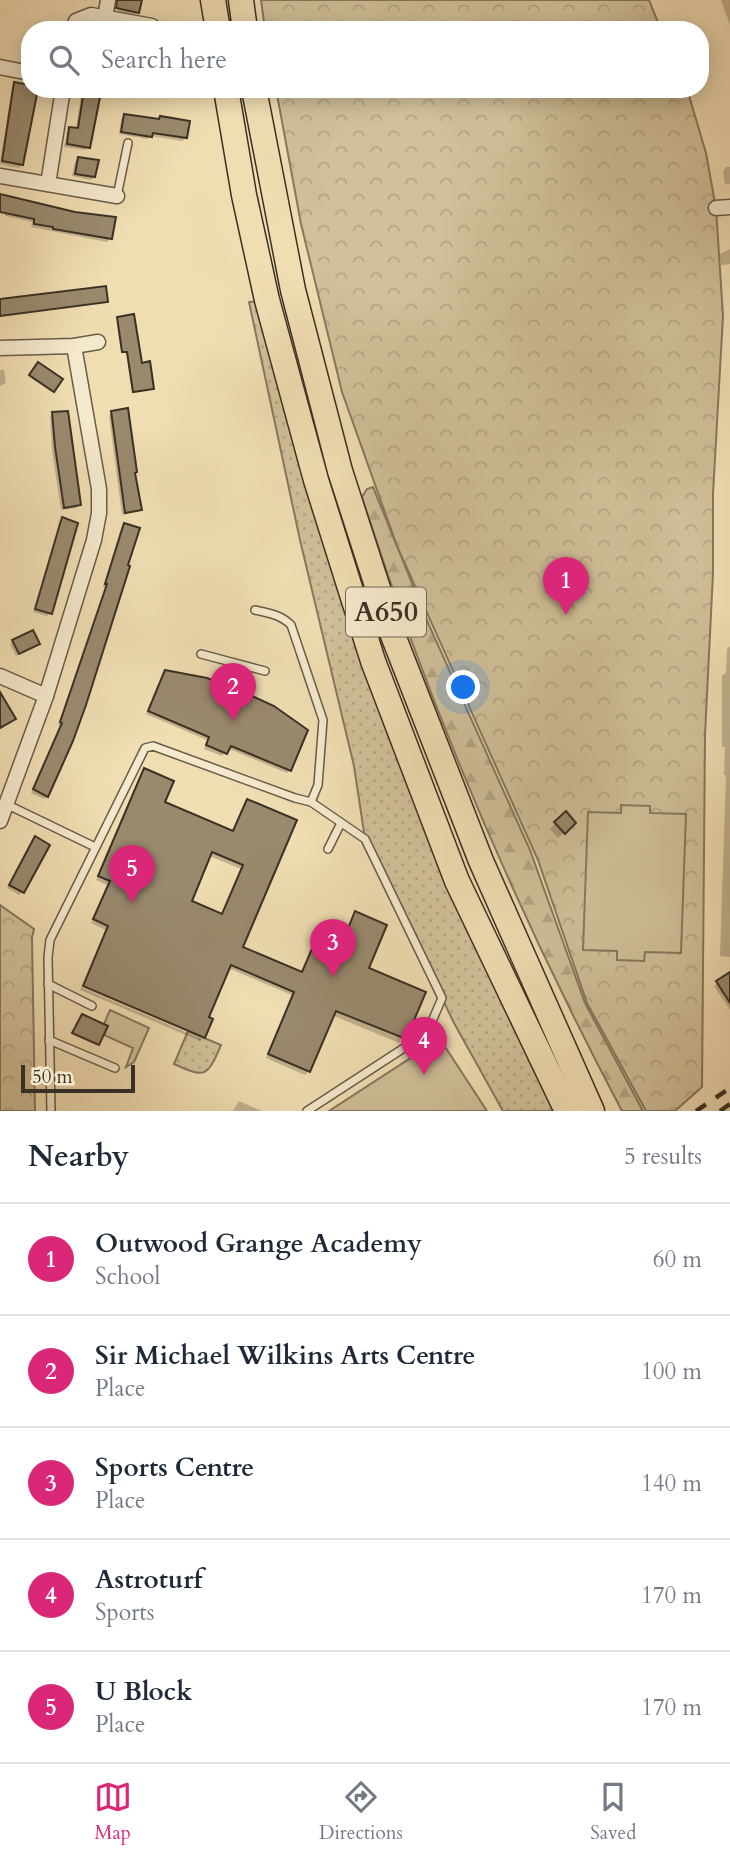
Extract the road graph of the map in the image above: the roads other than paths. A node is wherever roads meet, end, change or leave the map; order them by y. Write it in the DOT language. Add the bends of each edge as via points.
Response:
graph roads {
  1 [pos="108,0"];
  2 [pos="213,0"];
  3 [pos="242,0"];
  4 [pos="105,18"];
  5 [pos="76,21"];
  6 [pos="123,21"];
  7 [pos="216,21"];
  8 [pos="245,21"];
  9 [pos="0,67"];
  10 [pos="21,71"];
  11 [pos="62,98"];
  12 [pos="228,98"];
  13 [pos="256,98"];
  14 [pos="128,144"];
  15 [pos="0,176"];
  16 [pos="48,184"];
  17 [pos="117,196"];
  18 [pos="98,342"];
  19 [pos="74,346"];
  20 [pos="0,348"];
  21 [pos="255,610"];
  22 [pos="201,654"];
  23 [pos="265,671"];
  24 [pos="0,676"];
  25 [pos="46,696"];
  26 [pos="311,802"];
  27 [pos="8,804"];
  28 [pos="0,821"];
  29 [pos="341,822"];
  30 [pos="95,847"];
  31 [pos="328,849"];
  32 [pos="48,984"];
  33 [pos="92,1006"];
  34 [pos="49,1040"];
  35 [pos="115,1068"];
  36 [pos="51,1111"];
  37 [pos="307,1111"];
  38 [pos="567,1111"];
  39 [pos="592,1111"];
  1 -- 4 [label="street"];
  2 -- 7 [label="highway"];
  3 -- 8 [label="highway"];
  4 -- 5 [label="street" via="91,15"];
  4 -- 6 [label="street"];
  9 -- 10 [label="street"];
  11 -- 16 [label="street"];
  12 -- 38 [label="highway, A650" via="267,300 316,480 373,661 457,881"];
  13 -- 39 [label="highway, A650" via="293,290 340,471 394,638 481,861"];
  14 -- 17 [label="lane"];
  15 -- 16 [label="street"];
  16 -- 17 [label="street"];
  18 -- 19 [label="street"];
  19 -- 20 [label="street"];
  19 -- 25 [label="street" via="100,513"];
  21 -- 26 [label="lane" via="284,618 291,625 322,713 318,785"];
  22 -- 23 [label="lane" via="241,661"];
  24 -- 25 [label="street"];
  25 -- 27 [label="street"];
  26 -- 29 [label="lane"];
  26 -- 30 [label="lane" via="153,746 145,748"];
  27 -- 28 [label="street"];
  27 -- 30 [label="lane"];
  29 -- 31 [label="lane"];
  29 -- 37 [label="lane" via="365,839 442,998 427,1033"];
  30 -- 32 [label="lane" via="50,940"];
  32 -- 33 [label="lane"];
  32 -- 34 [label="lane"];
  34 -- 35 [label="lane"];
  34 -- 36 [label="lane"];
}
